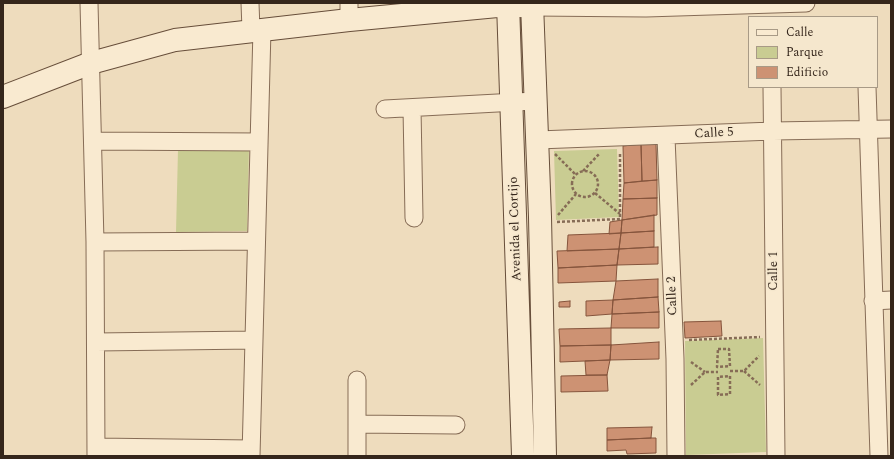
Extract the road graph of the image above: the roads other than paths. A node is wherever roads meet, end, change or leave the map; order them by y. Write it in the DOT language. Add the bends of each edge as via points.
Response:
graph roads {
  1 [pos="89,3"];
  2 [pos="250,3"];
  3 [pos="806,3"];
  4 [pos="508,4"];
  5 [pos="533,5"];
  6 [pos="646,6"];
  7 [pos="349,11"];
  8 [pos="770,11"];
  9 [pos="256,29"];
  10 [pos="91,63"];
  11 [pos="772,88"];
  12 [pos="867,88"];
  13 [pos="3,98"];
  14 [pos="535,101"];
  15 [pos="512,103"];
  16 [pos="412,108"];
  17 [pos="385,109"];
  18 [pos="868,129"];
  19 [pos="891,129"];
  20 [pos="773,131"];
  21 [pos="666,137"];
  22 [pos="93,141"];
  23 [pos="259,142"];
  24 [pos="538,147"];
  25 [pos="414,218"];
  26 [pos="256,241"];
  27 [pos="95,242"];
  28 [pos="873,300"];
  29 [pos="891,300"];
  30 [pos="254,340"];
  31 [pos="96,342"];
  32 [pos="883,360"];
  33 [pos="358,380"];
  34 [pos="357,424"];
  35 [pos="456,425"];
  36 [pos="96,452"];
  37 [pos="251,452"];
  38 [pos="357,456"];
  39 [pos="523,456"];
  40 [pos="545,456"];
  41 [pos="676,456"];
  42 [pos="776,456"];
  43 [pos="879,456"];
  1 -- 10 [label="street"];
  2 -- 9 [label="street"];
  3 -- 8 [label="street"];
  4 -- 5 [label="street"];
  4 -- 7 [label="street"];
  4 -- 15 [label="street, Avenida el Cortijo"];
  5 -- 6 [label="street"];
  5 -- 14 [label="street, Avenida el Cortijo"];
  6 -- 8 [label="street"];
  7 -- 9 [label="street"];
  9 -- 10 [label="street" via="175,40"];
  9 -- 23 [label="street"];
  10 -- 13 [label="street"];
  10 -- 22 [label="street"];
  11 -- 20 [label="street, Calle 1"];
  12 -- 18 [label="street"];
  14 -- 15 [label="street"];
  14 -- 24 [label="street, Avenida el Cortijo"];
  15 -- 16 [label="street"];
  15 -- 39 [label="street, Avenida el Cortijo"];
  16 -- 17 [label="street"];
  16 -- 25 [label="street"];
  18 -- 19 [label="street, Calle 5"];
  18 -- 20 [label="street, Calle 5"];
  18 -- 28 [label="street"];
  20 -- 21 [label="street, Calle 5"];
  20 -- 42 [label="street, Calle 1"];
  21 -- 24 [label="street, Calle 5" via="612,137"];
  21 -- 41 [label="street, Calle 2"];
  22 -- 23 [label="street"];
  22 -- 27 [label="street"];
  23 -- 26 [label="street"];
  24 -- 40 [label="street, Avenida el Cortijo"];
  26 -- 27 [label="street"];
  26 -- 30 [label="street"];
  27 -- 31 [label="street"];
  28 -- 29 [label="street"];
  28 -- 32 [label="street"];
  30 -- 31 [label="street"];
  30 -- 37 [label="street"];
  31 -- 36 [label="street"];
  32 -- 43 [label="street"];
  33 -- 34 [label="street"];
  34 -- 35 [label="street"];
  34 -- 38 [label="street"];
  36 -- 37 [label="street"];
}
